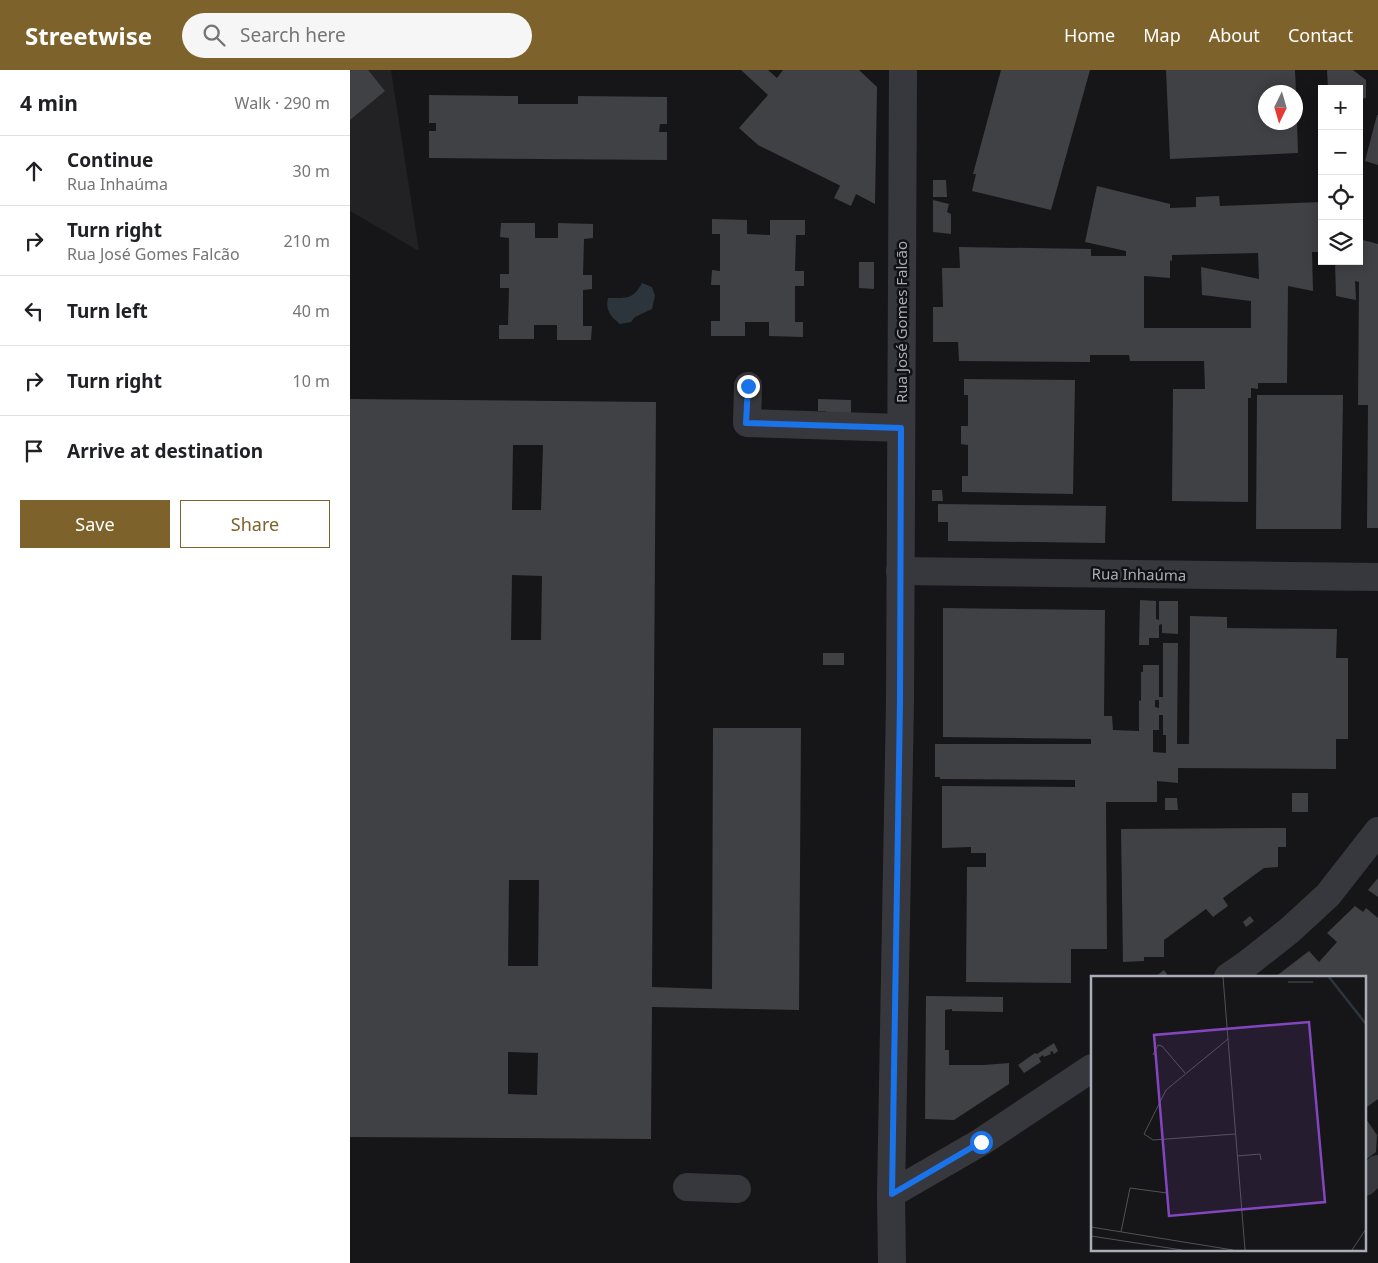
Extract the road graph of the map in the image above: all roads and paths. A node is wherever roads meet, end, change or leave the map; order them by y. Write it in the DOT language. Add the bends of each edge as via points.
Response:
graph roads {
  1 [pos="903,70"];
  2 [pos="748,386"];
  3 [pos="901,428"];
  4 [pos="900,571"];
  5 [pos="1378,577"];
  6 [pos="1378,831"];
  7 [pos="1229,976"];
  8 [pos="1091,1069"];
  9 [pos="1378,1169"];
  10 [pos="1366,1180"];
  11 [pos="687,1187"];
  12 [pos="737,1189"];
  13 [pos="892,1194"];
  14 [pos="892,1263"];
  1 -- 3 [label="street, Rua José Gomes Falcão"];
  2 -- 3 [label="street" via="746,423"];
  3 -- 4 [label="street, Rua José Gomes Falcão"];
  4 -- 5 [label="street, Rua Inhaúma"];
  4 -- 13 [label="street, Rua José Gomes Falcão"];
  6 -- 7 [label="street" via="1328,895 1290,930"];
  8 -- 13 [label="street" via="981,1142"];
  9 -- 10 [label="street"];
  11 -- 12 [label="street"];
  13 -- 14 [label="street, Rua José Gomes Falcão"];
}
